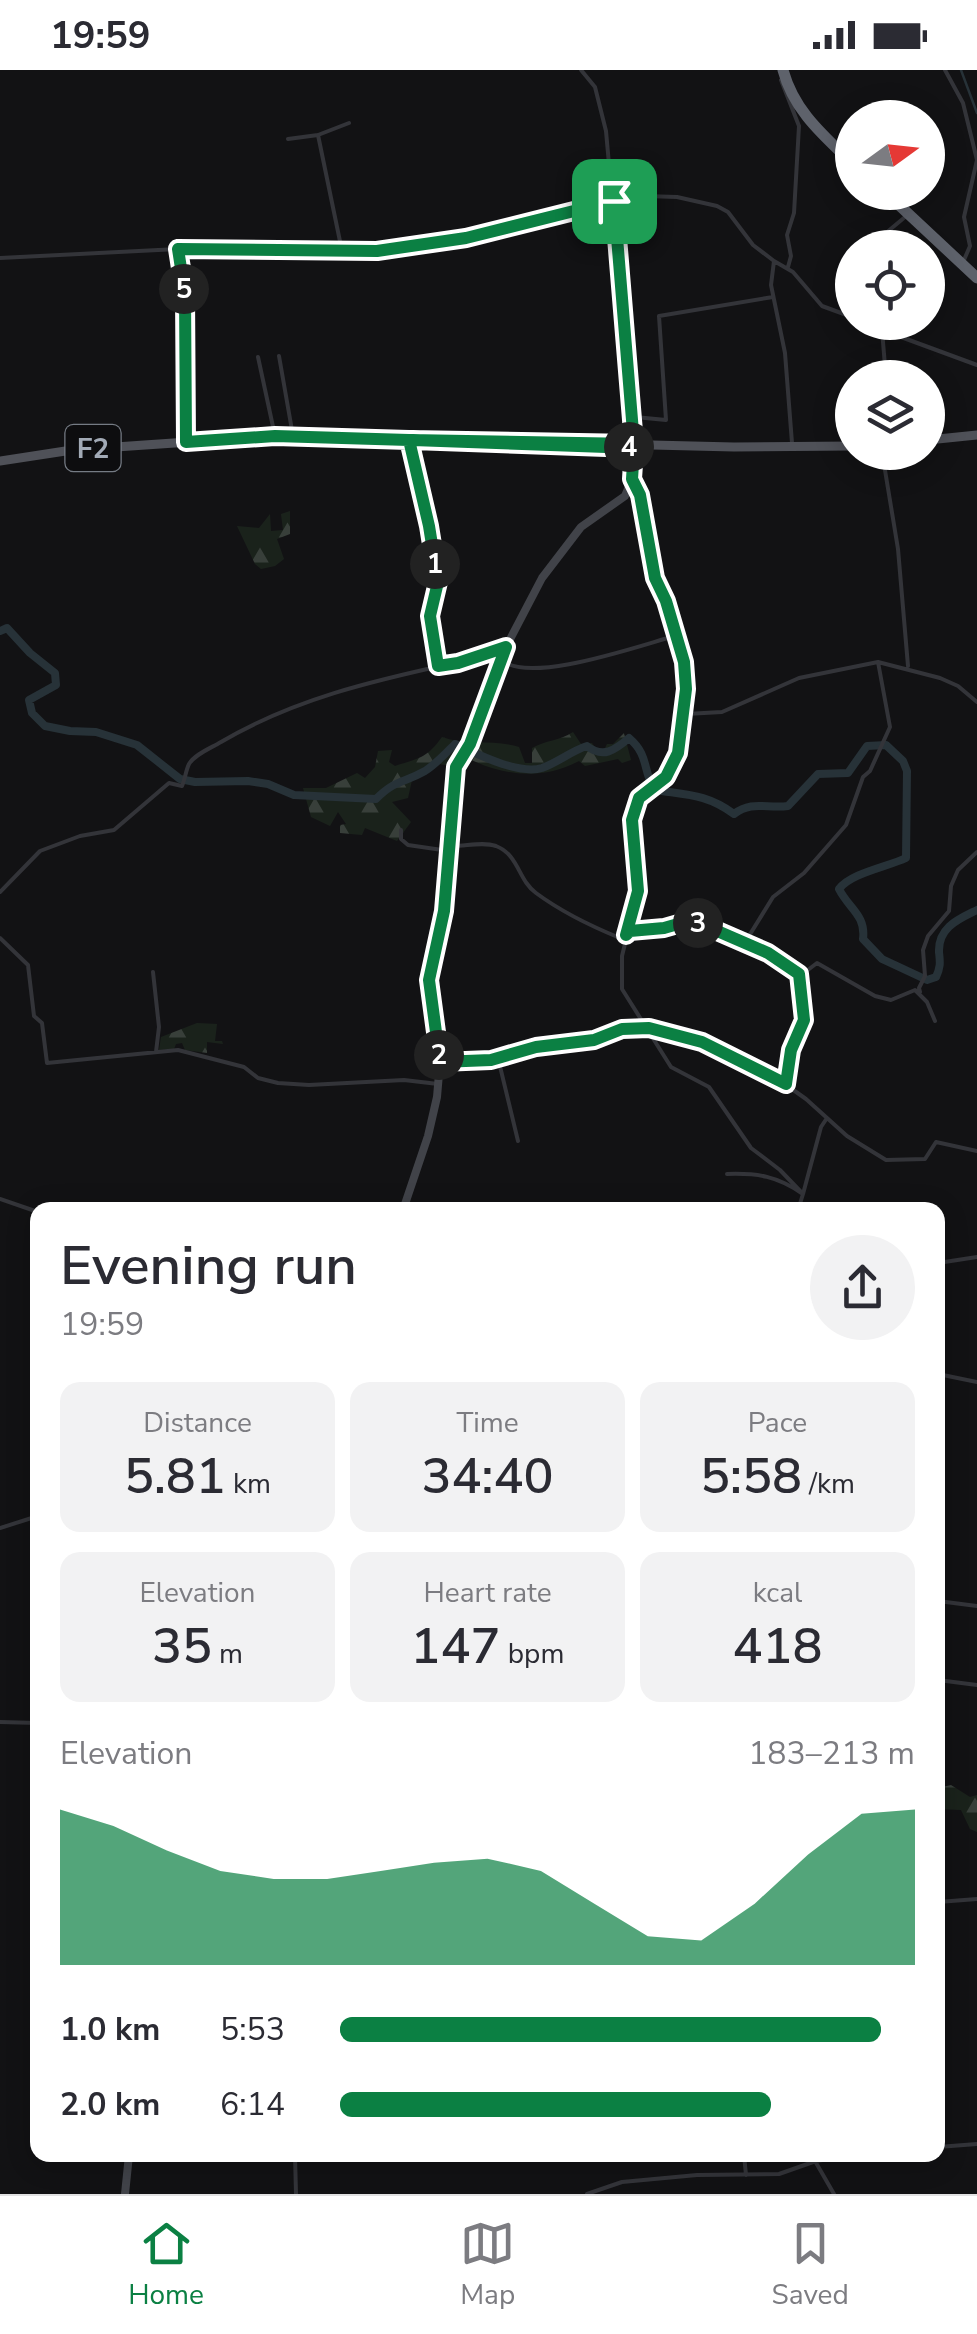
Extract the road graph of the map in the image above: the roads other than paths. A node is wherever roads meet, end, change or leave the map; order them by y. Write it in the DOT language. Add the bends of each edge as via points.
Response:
graph roads {
  1 [pos="581,70"];
  2 [pos="782,70"];
  3 [pos="944,70"];
  4 [pos="349,123"];
  5 [pos="318,135"];
  6 [pos="288,139"];
  7 [pos="835,146"];
  8 [pos="614,198"];
  9 [pos="904,210"];
  10 [pos="929,213"];
  11 [pos="908,214"];
  12 [pos="919,224"];
  13 [pos="889,230"];
  14 [pos="178,249"];
  15 [pos="342,251"];
  16 [pos="0,258"];
  17 [pos="774,260"];
  18 [pos="963,264"];
  19 [pos="788,268"];
  20 [pos="977,278"];
  21 [pos="772,297"];
  22 [pos="835,311"];
  23 [pos="909,340"];
  24 [pos="280,356"];
  25 [pos="258,358"];
  26 [pos="977,365"];
  27 [pos="634,416"];
  28 [pos="275,436"];
  29 [pos="293,436"];
  30 [pos="977,439"];
  31 [pos="409,440"];
  32 [pos="945,440"];
  33 [pos="186,442"];
  34 [pos="634,446"];
  35 [pos="835,447"];
  36 [pos="835,447"];
  37 [pos="793,448"];
  38 [pos="0,461"];
  39 [pos="885,470"];
  40 [pos="632,479"];
  41 [pos="675,636"];
  42 [pos="506,647"];
  43 [pos="502,660"];
  44 [pos="878,662"];
  45 [pos="438,666"];
  46 [pos="908,668"];
  47 [pos="977,702"];
  48 [pos="684,714"];
  49 [pos="401,830"];
  50 [pos="449,848"];
  51 [pos="977,852"];
  52 [pos="0,892"];
  53 [pos="626,935"];
  54 [pos="0,938"];
  55 [pos="744,944"];
  56 [pos="152,972"];
  57 [pos="800,976"];
  58 [pos="920,994"];
  59 [pos="935,1021"];
  60 [pos="649,1028"];
  61 [pos="156,1052"];
  62 [pos="498,1058"];
  63 [pos="440,1062"];
  64 [pos="438,1084"];
  65 [pos="786,1084"];
  66 [pos="827,1118"];
  67 [pos="518,1141"];
  68 [pos="977,1151"];
  69 [pos="727,1174"];
  70 [pos="803,1194"];
  71 [pos="0,1198"];
  72 [pos="406,1202"];
  73 [pos="800,1202"];
  74 [pos="30,1209"];
  75 [pos="977,1257"];
  76 [pos="945,1263"];
  77 [pos="945,1375"];
  78 [pos="977,1382"];
  79 [pos="30,1519"];
  80 [pos="0,1528"];
  81 [pos="945,1603"];
  82 [pos="977,1606"];
  83 [pos="945,1681"];
  84 [pos="977,1685"];
  85 [pos="0,1722"];
  86 [pos="30,1723"];
  87 [pos="977,1899"];
  88 [pos="945,1901"];
  89 [pos="977,2144"];
  90 [pos="945,2146"];
  91 [pos="128,2162"];
  92 [pos="295,2162"];
  93 [pos="745,2162"];
  94 [pos="812,2162"];
  95 [pos="816,2162"];
  96 [pos="747,2176"];
  97 [pos="124,2194"];
  98 [pos="296,2194"];
  99 [pos="587,2194"];
  100 [pos="834,2194"];
  1 -- 8 [label="street" via="599,100"];
  2 -- 7 [label="highway" via="808,120"];
  2 -- 19 [label="street" via="799,126"];
  3 -- 18 [label="street" via="963,103 976,160"];
  4 -- 5 [label="street"];
  5 -- 6 [label="street"];
  5 -- 15 [label="street"];
  8 -- 15 [label="street" via="466,238"];
  8 -- 17 [label="street" via="677,197 717,206"];
  8 -- 27 [label="street"];
  9 -- 11 [label="highway"];
  10 -- 12 [label="street"];
  11 -- 12 [label="highway"];
  11 -- 13 [label="street"];
  12 -- 18 [label="highway"];
  14 -- 15 [label="street"];
  14 -- 16 [label="street"];
  14 -- 33 [label="street" via="185,294"];
  17 -- 19 [label="street"];
  17 -- 21 [label="street"];
  18 -- 20 [label="highway"];
  19 -- 22 [label="street"];
  21 -- 27 [label="street" via="659,316 666,420"];
  21 -- 37 [label="street" via="785,353"];
  23 -- 26 [label="street"];
  24 -- 29 [label="street"];
  25 -- 28 [label="street"];
  27 -- 34 [label="street"];
  28 -- 29 [label="main road, F2"];
  28 -- 33 [label="main road, F2"];
  29 -- 31 [label="main road, F2"];
  30 -- 32 [label="main road"];
  31 -- 34 [label="main road, F2"];
  31 -- 45 [label="street" via="438,582 430,616"];
  33 -- 38 [label="main road, F2"];
  34 -- 36 [label="main road, F2"];
  34 -- 37 [label="main road, F2"];
  34 -- 40 [label="street"];
  35 -- 37 [label="main road, F2"];
  39 -- 46 [label="street"];
  40 -- 41 [label="street"];
  40 -- 42 [label="street" via="620,502 581,526 553,560"];
  41 -- 43 [label="street" via="552,666 511,667"];
  41 -- 48 [label="street" via="684,662"];
  42 -- 43 [label="street"];
  42 -- 45 [label="street"];
  43 -- 50 [label="street" via="455,777"];
  44 -- 46 [label="street"];
  44 -- 48 [label="street" via="799,678 722,712"];
  44 -- 55 [label="street" via="890,726 883,744 838,836 774,898"];
  45 -- 52 [label="street" via="306,700 261,720 197,757 182,786 169,783 114,830 40,852"];
  46 -- 47 [label="street" via="958,686"];
  48 -- 53 [label="street" via="678,753 666,777 639,798 632,820 638,891"];
  49 -- 50 [label="street" via="403,842"];
  50 -- 53 [label="street" via="500,848 535,892 584,922"];
  50 -- 63 [label="street" via="429,980"];
  51 -- 58 [label="street" via="958,870 949,910 928,936"];
  53 -- 55 [label="street" via="692,920"];
  53 -- 60 [label="street" via="622,989"];
  54 -- 61 [label="street" via="28,965 47,1063"];
  55 -- 57 [label="street"];
  56 -- 61 [label="street"];
  57 -- 58 [label="street" via="816,963 875,996"];
  57 -- 65 [label="street" via="804,1020"];
  58 -- 59 [label="street"];
  60 -- 62 [label="street"];
  60 -- 65 [label="street" via="702,1042"];
  60 -- 70 [label="street" via="672,1068 709,1087 750,1148"];
  61 -- 64 [label="street" via="195,1054 278,1083"];
  62 -- 63 [label="street"];
  62 -- 67 [label="street"];
  63 -- 64 [label="street"];
  64 -- 72 [label="street"];
  65 -- 66 [label="street"];
  66 -- 68 [label="street" via="886,1160 925,1159 936,1142"];
  66 -- 70 [label="street"];
  69 -- 70 [label="street" via="769,1174"];
  70 -- 73 [label="street"];
  71 -- 74 [label="street"];
  75 -- 76 [label="street"];
  77 -- 78 [label="street"];
  79 -- 80 [label="street"];
  81 -- 82 [label="street"];
  83 -- 84 [label="street"];
  85 -- 86 [label="street"];
  87 -- 88 [label="street"];
  89 -- 90 [label="street"];
  91 -- 97 [label="street"];
  92 -- 98 [label="street"];
  93 -- 96 [label="street"];
  94 -- 96 [label="street"];
  95 -- 100 [label="street"];
  96 -- 99 [label="street" via="622,2182"];
}
